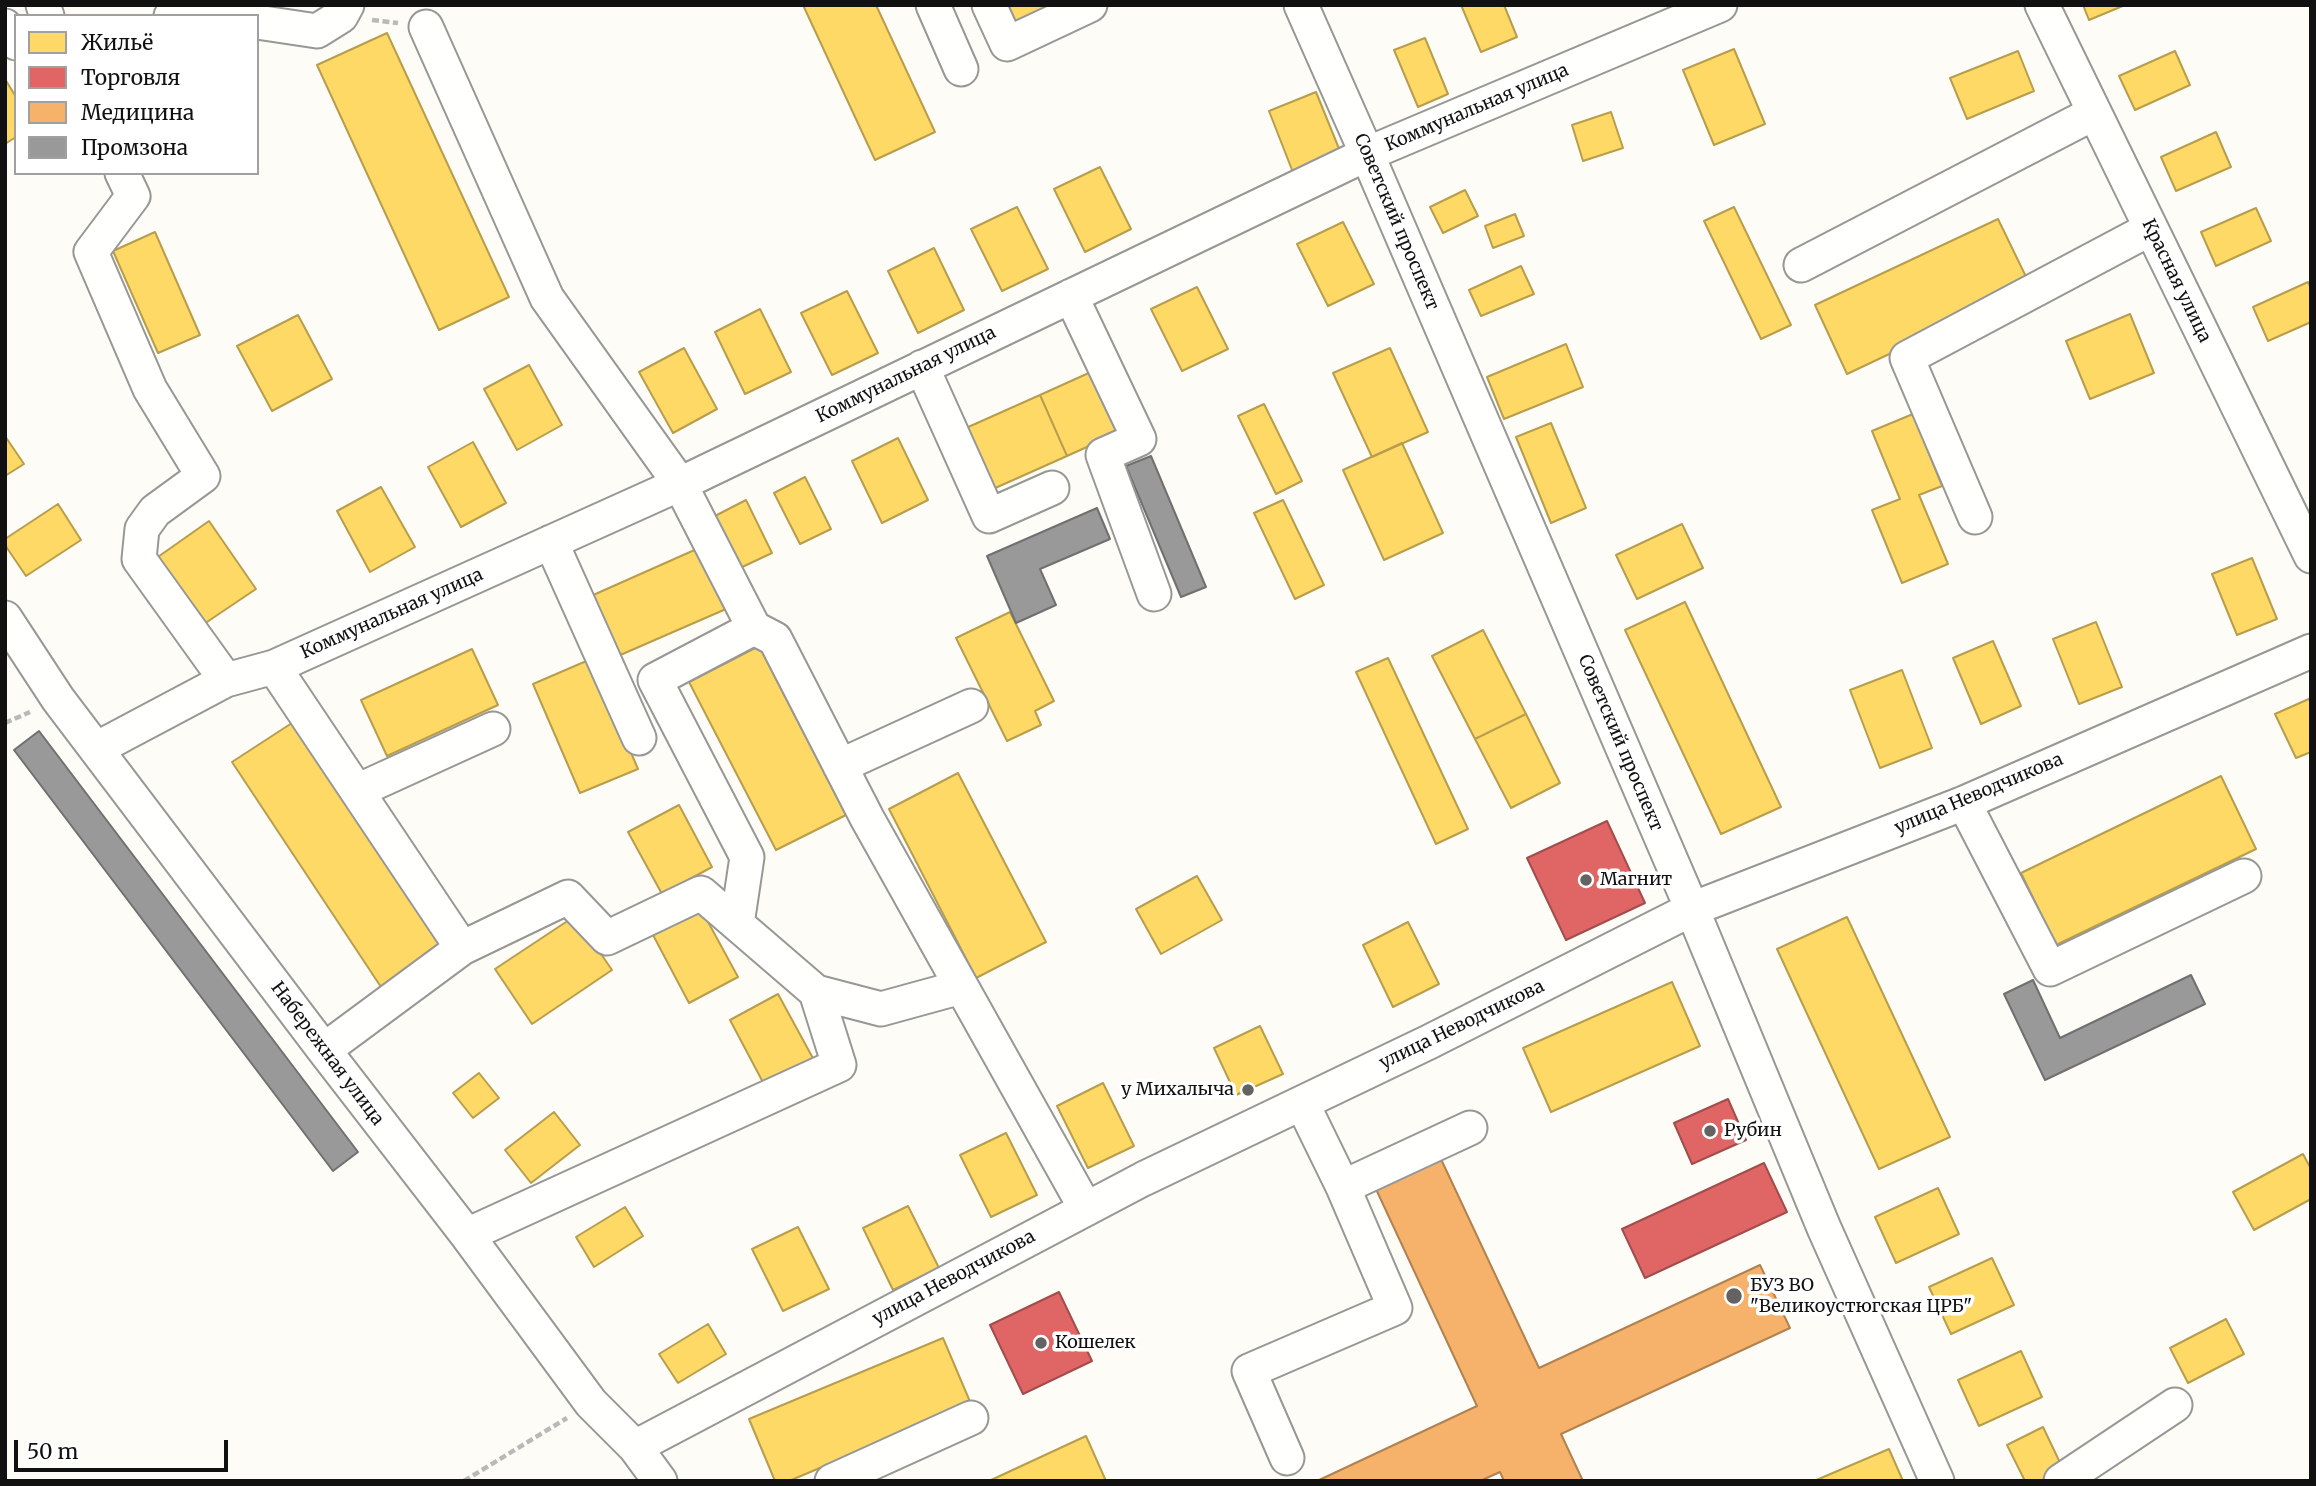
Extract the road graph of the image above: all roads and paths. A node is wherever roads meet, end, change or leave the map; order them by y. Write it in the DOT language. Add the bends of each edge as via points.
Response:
graph roads {
  1 [pos="195,5"];
  2 [pos="933,5"];
  3 [pos="989,5"];
  4 [pos="1090,5"];
  5 [pos="1301,5"];
  6 [pos="1720,5"];
  7 [pos="2042,5"];
  8 [pos="344,11"];
  9 [pos="175,14"];
  10 [pos="259,22"];
  11 [pos="426,27"];
  12 [pos="961,69"];
  13 [pos="2094,113"];
  14 [pos="1367,154"];
  15 [pos="123,175"];
  16 [pos="2150,229"];
  17 [pos="1801,265"];
  18 [pos="1071,296"];
  19 [pos="922,368"];
  20 [pos="680,484"];
  21 [pos="1052,488"];
  22 [pos="1975,517"];
  23 [pos="551,542"];
  24 [pos="2311,556"];
  25 [pos="1154,594"];
  26 [pos="5,618"];
  27 [pos="754,628"];
  28 [pos="2311,651"];
  29 [pos="274,667"];
  30 [pos="226,680"];
  31 [pos="971,706"];
  32 [pos="493,729"];
  33 [pos="639,738"];
  34 [pos="96,749"];
  35 [pos="840,766"];
  36 [pos="357,791"];
  37 [pos="1964,803"];
  38 [pos="2244,876"];
  39 [pos="1692,909"];
  40 [pos="737,924"];
  41 [pos="462,948"];
  42 [pos="961,987"];
  43 [pos="816,992"];
  44 [pos="324,1050"];
  45 [pos="1302,1103"];
  46 [pos="1470,1128"];
  47 [pos="1343,1187"];
  48 [pos="1086,1209"];
  49 [pos="467,1235"];
  50 [pos="592,1403"];
  51 [pos="2175,1405"];
  52 [pos="971,1418"];
  53 [pos="635,1447"];
  54 [pos="1287,1458"];
  55 [pos="464,1481"];
  56 [pos="660,1481"];
  57 [pos="832,1481"];
  58 [pos="1937,1481"];
  59 [pos="2061,1481"];
  1 -- 9 [label="street"];
  2 -- 12 [label="street"];
  3 -- 4 [label="street" via="1007,44"];
  5 -- 14 [label="street, Советский проспект"];
  6 -- 14 [label="street, Коммунальная улица"];
  7 -- 13 [label="street, Красная улица"];
  8 -- 10 [label="street" via="317,31"];
  8 -- 11 [label="path"];
  11 -- 20 [label="street" via="547,299"];
  13 -- 16 [label="street, Красная улица"];
  13 -- 17 [label="street"];
  14 -- 18 [label="street, Коммунальная улица"];
  14 -- 39 [label="street, Советский проспект"];
  15 -- 30 [label="street" via="134,196 91,252 150,389 203,476 155,510 142,529 138,559"];
  16 -- 22 [label="street" via="1907,358"];
  16 -- 24 [label="street, Красная улица"];
  18 -- 19 [label="street, Коммунальная улица"];
  18 -- 25 [label="street" via="1139,439 1103,455"];
  19 -- 20 [label="street, Коммунальная улица"];
  19 -- 21 [label="street" via="989,516"];
  20 -- 23 [label="street, Коммунальная улица"];
  20 -- 27 [label="street"];
  23 -- 29 [label="street, Коммунальная улица"];
  23 -- 33 [label="street"];
  26 -- 34 [label="street, Набережная улица"];
  27 -- 35 [label="street" via="775,639"];
  27 -- 40 [label="street" via="655,680 747,857"];
  28 -- 37 [label="street, улица Неводчикова"];
  29 -- 30 [label="street, Коммунальная улица"];
  29 -- 36 [label="street"];
  30 -- 34 [label="street, Коммунальная улица"];
  31 -- 35 [label="street"];
  32 -- 36 [label="street"];
  34 -- 44 [label="street, Набережная улица"];
  35 -- 42 [label="street"];
  36 -- 41 [label="street"];
  37 -- 38 [label="street" via="2050,969"];
  37 -- 39 [label="street, улица Неводчикова"];
  39 -- 45 [label="street, улица Неводчикова"];
  39 -- 58 [label="street, Советский проспект" via="1824,1228"];
  40 -- 41 [label="street" via="701,893 607,938 568,897"];
  40 -- 43 [label="street"];
  41 -- 44 [label="street"];
  42 -- 43 [label="street" via="881,1009"];
  42 -- 48 [label="street"];
  43 -- 49 [label="street" via="839,1065"];
  44 -- 49 [label="street, Набережная улица"];
  45 -- 47 [label="street"];
  45 -- 48 [label="street, улица Неводчикова"];
  46 -- 47 [label="street"];
  47 -- 54 [label="street" via="1395,1308 1249,1371"];
  48 -- 53 [label="street, улица Неводчикова"];
  49 -- 50 [label="street, Набережная улица"];
  50 -- 53 [label="street, Набережная улица"];
  50 -- 55 [label="path"];
  51 -- 59 [label="street"];
  52 -- 57 [label="street"];
  53 -- 56 [label="street, Набережная улица"];
}
